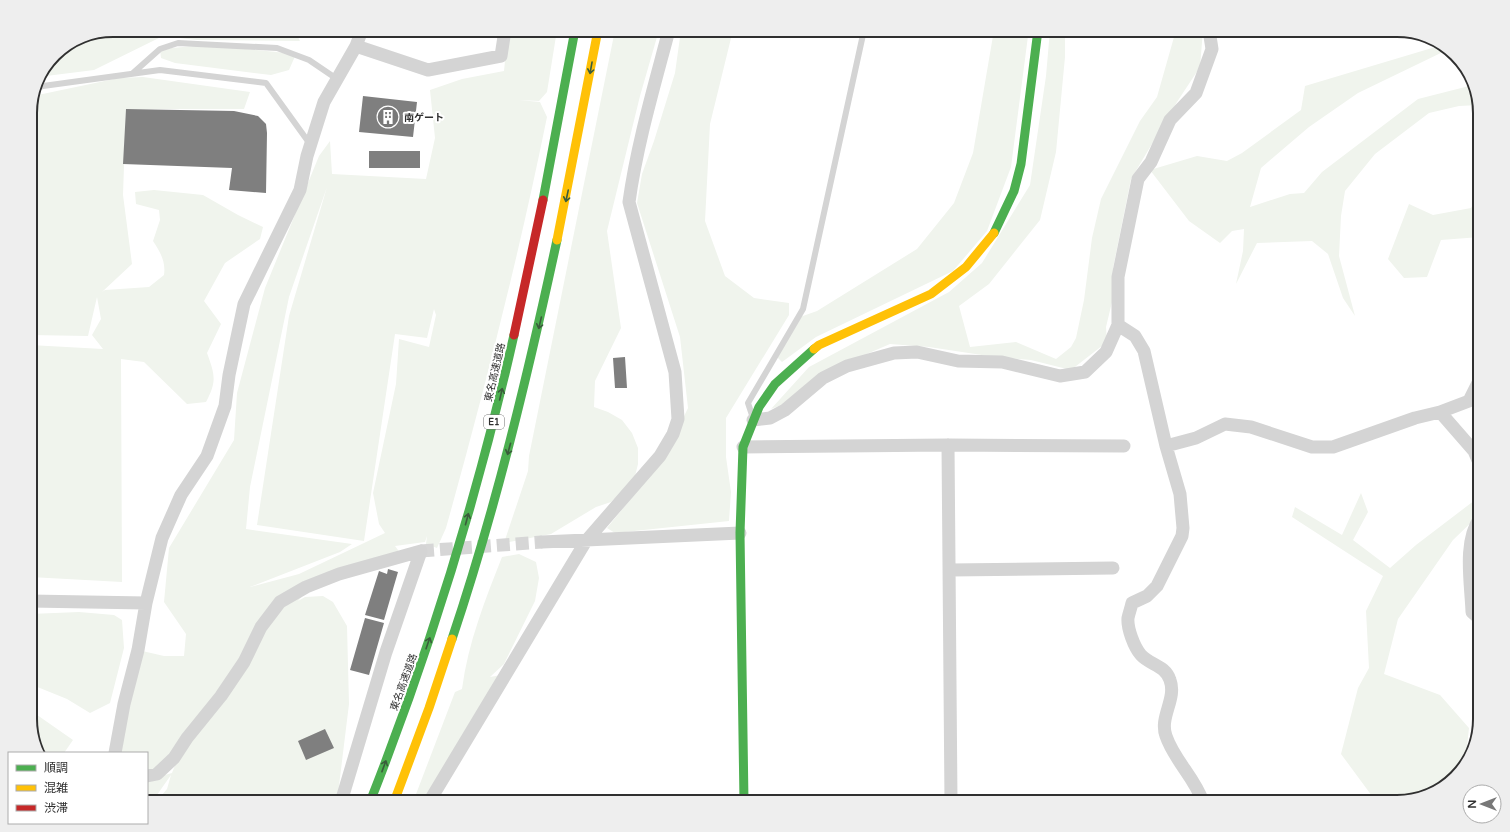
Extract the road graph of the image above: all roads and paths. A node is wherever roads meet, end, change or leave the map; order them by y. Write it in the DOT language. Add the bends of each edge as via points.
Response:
graph roads {
  1 [pos="359,37"];
  2 [pos="504,37"];
  3 [pos="574,37"];
  4 [pos="597,37"];
  5 [pos="666,37"];
  6 [pos="862,37"];
  7 [pos="1037,37"];
  8 [pos="1211,37"];
  9 [pos="356,46"];
  10 [pos="133,73"];
  11 [pos="337,79"];
  12 [pos="42,86"];
  13 [pos="311,145"];
  14 [pos="1118,325"];
  15 [pos="1473,393"];
  16 [pos="1440,412"];
  17 [pos="753,420"];
  18 [pos="948,445"];
  19 [pos="1124,446"];
  20 [pos="1166,446"];
  21 [pos="743,447"];
  22 [pos="1473,450"];
  23 [pos="1473,531"];
  24 [pos="740,533"];
  25 [pos="586,541"];
  26 [pos="542,542"];
  27 [pos="1112,568"];
  28 [pos="950,570"];
  29 [pos="37,601"];
  30 [pos="146,603"];
  31 [pos="1473,613"];
  32 [pos="115,752"];
  33 [pos="148,776"];
  34 [pos="343,795"];
  35 [pos="373,795"];
  36 [pos="397,795"];
  37 [pos="434,795"];
  38 [pos="744,795"];
  39 [pos="951,795"];
  40 [pos="1199,795"];
  1 -- 9 [label="street"];
  2 -- 9 [label="street" via="501,56 428,70"];
  35 -- 3 [label="main road, 東名高速道路 / E1, one-way" via="428,644 496,414 525,290"];
  4 -- 36 [label="main road, E1, one-way" via="547,295 517,419 486,535 449,650"];
  5 -- 25 [label="street" via="633,174 629,202 675,372 678,419 673,434 660,456"];
  6 -- 17 [label="lane" via="803,310 748,404"];
  7 -- 17 [label="main road" via="1021,164 1014,191 996,230 966,268 937,290 819,346 775,384 758,407"];
  8 -- 14 [label="street" via="1212,49 1196,93 1170,120 1151,162 1138,179 1118,277"];
  9 -- 11 [label="street"];
  10 -- 11 [label="lane" via="160,49 178,43 277,48 309,60"];
  10 -- 12 [label="lane"];
  10 -- 13 [label="lane" via="160,70 266,83"];
  11 -- 13 [label="street" via="324,102"];
  13 -- 30 [label="street" via="300,190 244,304 225,406 207,456 181,495 162,538"];
  14 -- 17 [label="street" via="1106,352 1085,372 1060,376 1002,362 958,361 917,352 894,353 847,366 823,378 786,410 770,418"];
  14 -- 20 [label="street" via="1135,336 1144,351"];
  15 -- 16 [label="street" via="1469,401"];
  16 -- 20 [label="street" via="1415,418 1333,447 1312,447 1251,427 1224,424 1196,438"];
  16 -- 22 [label="street"];
  17 -- 21 [label="main road"];
  18 -- 19 [label="street"];
  18 -- 21 [label="street"];
  18 -- 28 [label="street"];
  20 -- 40 [label="street" via="1180,494 1184,528 1157,586 1147,596 1132,603 1128,618 1130,630 1141,655 1161,666 1170,678 1173,693 1165,720 1165,735"];
  21 -- 24 [label="main road"];
  23 -- 31 [label="street" via="1470,544"];
  24 -- 25 [label="street"];
  24 -- 38 [label="main road"];
  25 -- 26 [label="street"];
  25 -- 37 [label="street"];
  27 -- 28 [label="street"];
  28 -- 39 [label="street"];
  29 -- 30 [label="street"];
  30 -- 32 [label="street"];
  33 -- 34 [label="street" via="157,774 174,758 221,696 244,662 261,627 280,602 306,587 339,574 421,551 386,652"];
}
